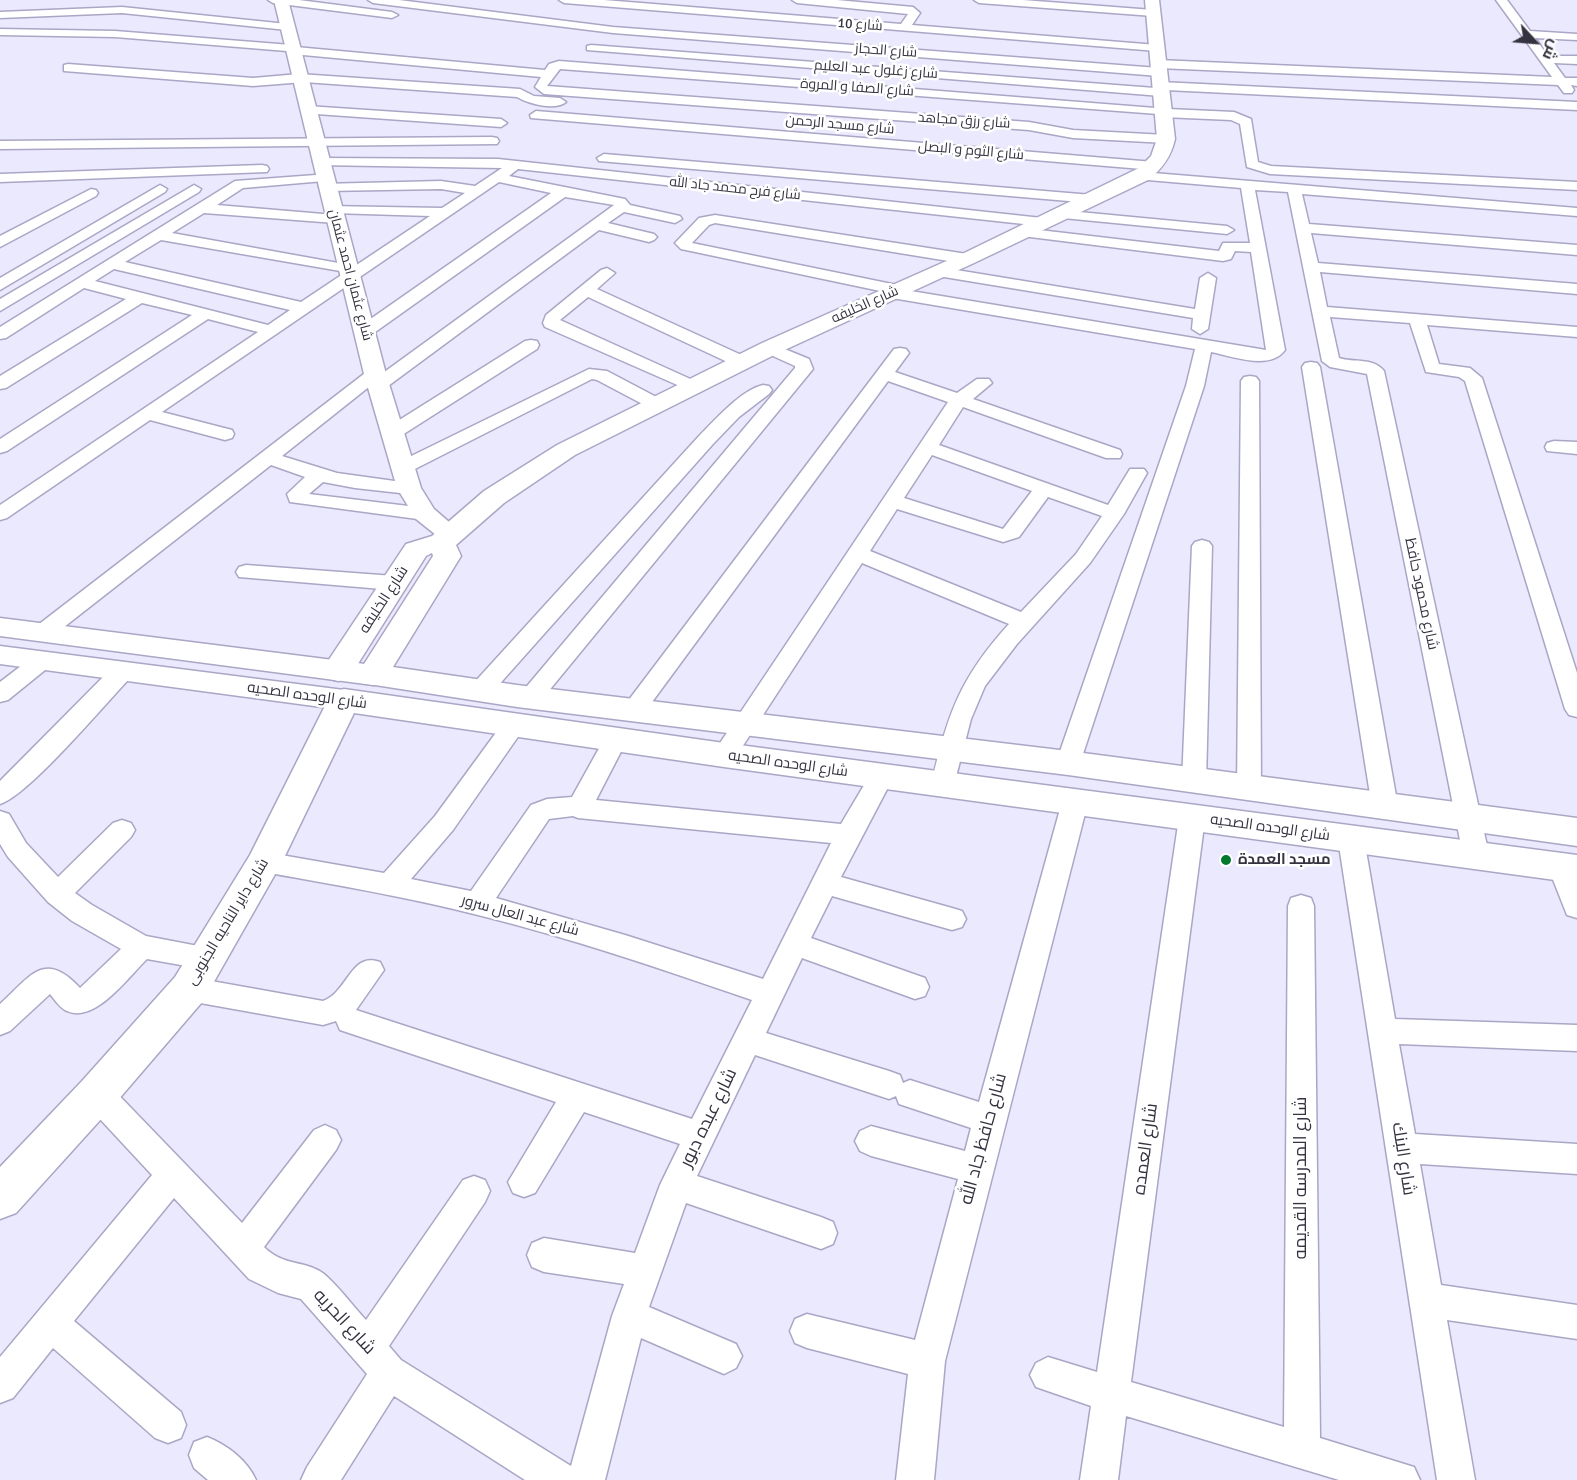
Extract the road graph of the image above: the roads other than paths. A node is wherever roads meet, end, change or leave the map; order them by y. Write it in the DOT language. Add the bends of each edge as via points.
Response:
graph roads {
  1 [pos="373,0"];
  2 [pos="564,0"];
  3 [pos="797,0"];
  4 [pos="979,0"];
  5 [pos="1501,0"];
  6 [pos="151,2"];
  7 [pos="628,3"];
  8 [pos="1152,7"];
  9 [pos="0,15"];
  10 [pos="408,17"];
  11 [pos="287,23"];
  12 [pos="904,28"];
  13 [pos="0,32"];
  14 [pos="1527,34"];
  15 [pos="1577,37"];
  16 [pos="1545,59"];
  17 [pos="1577,60"];
  18 [pos="575,66"];
  19 [pos="68,68"];
  20 [pos="550,71"];
  21 [pos="299,79"];
  22 [pos="1562,81"];
  23 [pos="1577,82"];
  24 [pos="1160,84"];
  25 [pos="547,95"];
  26 [pos="1577,101"];
  27 [pos="1577,106"];
  28 [pos="307,110"];
  29 [pos="501,123"];
  30 [pos="927,132"];
  31 [pos="315,141"];
  32 [pos="1033,141"];
  33 [pos="0,145"];
  34 [pos="50,145"];
  35 [pos="537,153"];
  36 [pos="584,157"];
  37 [pos="1156,158"];
  38 [pos="515,165"];
  39 [pos="323,173"];
  40 [pos="495,177"];
  41 [pos="0,178"];
  42 [pos="21,178"];
  43 [pos="1247,185"];
  44 [pos="1577,186"];
  45 [pos="160,189"];
  46 [pos="194,189"];
  47 [pos="1294,189"];
  48 [pos="477,190"];
  49 [pos="564,192"];
  50 [pos="91,193"];
  51 [pos="1092,199"];
  52 [pos="621,207"];
  53 [pos="202,208"];
  54 [pos="446,212"];
  55 [pos="1577,212"];
  56 [pos="333,214"];
  57 [pos="675,219"];
  58 [pos="0,223"];
  59 [pos="1041,223"];
  60 [pos="596,225"];
  61 [pos="25,228"];
  62 [pos="1302,228"];
  63 [pos="1227,230"];
  64 [pos="159,235"];
  65 [pos="649,237"];
  66 [pos="0,242"];
  67 [pos="1258,248"];
  68 [pos="1577,250"];
  69 [pos="967,259"];
  70 [pos="112,264"];
  71 [pos="1311,267"];
  72 [pos="350,272"];
  73 [pos="938,272"];
  74 [pos="607,273"];
  75 [pos="1208,278"];
  76 [pos="82,283"];
  77 [pos="0,285"];
  78 [pos="1577,289"];
  79 [pos="586,290"];
  80 [pos="894,292"];
  81 [pos="140,297"];
  82 [pos="0,306"];
  83 [pos="304,308"];
  84 [pos="1320,311"];
  85 [pos="205,314"];
  86 [pos="1203,315"];
  87 [pos="1417,319"];
  88 [pos="270,330"];
  89 [pos="365,331"];
  90 [pos="1577,332"];
  91 [pos="0,334"];
  92 [pos="531,345"];
  93 [pos="1201,346"];
  94 [pos="770,348"];
  95 [pos="900,353"];
  96 [pos="742,362"];
  97 [pos="1311,367"];
  98 [pos="885,374"];
  99 [pos="377,380"];
  100 [pos="1250,381"];
  101 [pos="983,383"];
  102 [pos="0,384"];
  103 [pos="691,386"];
  104 [pos="763,390"];
  105 [pos="959,400"];
  106 [pos="656,404"];
  107 [pos="147,414"];
  108 [pos="392,433"];
  109 [pos="225,434"];
  110 [pos="0,447"];
  111 [pos="927,447"];
  112 [pos="1554,447"];
  113 [pos="1577,448"];
  114 [pos="1113,454"];
  115 [pos="269,457"];
  116 [pos="404,467"];
  117 [pos="1137,473"];
  118 [pos="318,476"];
  119 [pos="409,488"];
  120 [pos="1044,489"];
  121 [pos="892,501"];
  122 [pos="0,514"];
  123 [pos="425,514"];
  124 [pos="1114,514"];
  125 [pos="444,540"];
  126 [pos="1202,546"];
  127 [pos="857,553"];
  128 [pos="246,572"];
  129 [pos="394,583"];
  130 [pos="1026,622"];
  131 [pos="0,627"];
  132 [pos="42,633"];
  133 [pos="0,655"];
  134 [pos="42,661"];
  135 [pos="122,672"];
  136 [pos="373,675"];
  137 [pos="341,685"];
  138 [pos="480,691"];
  139 [pos="0,694"];
  140 [pos="1577,709"];
  141 [pos="516,711"];
  142 [pos="633,711"];
  143 [pos="743,725"];
  144 [pos="615,740"];
  145 [pos="951,750"];
  146 [pos="724,755"];
  147 [pos="1068,764"];
  148 [pos="882,776"];
  149 [pos="1194,782"];
  150 [pos="943,785"];
  151 [pos="1249,789"];
  152 [pos="0,795"];
  153 [pos="1075,802"];
  154 [pos="1385,807"];
  155 [pos="578,808"];
  156 [pos="1467,817"];
  157 [pos="1192,818"];
  158 [pos="0,821"];
  159 [pos="122,830"];
  160 [pos="1577,832"];
  161 [pos="848,835"];
  162 [pos="1351,839"];
  163 [pos="1476,855"];
  164 [pos="264,862"];
  165 [pos="1569,868"];
  166 [pos="824,883"];
  167 [pos="392,884"];
  168 [pos="57,894"];
  169 [pos="477,904"];
  170 [pos="1301,906"];
  171 [pos="1577,907"];
  172 [pos="952,918"];
  173 [pos="794,943"];
  174 [pos="141,947"];
  175 [pos="209,958"];
  176 [pos="370,970"];
  177 [pos="915,987"];
  178 [pos="189,989"];
  179 [pos="770,994"];
  180 [pos="350,1021"];
  181 [pos="0,1022"];
  182 [pos="1382,1031"];
  183 [pos="1577,1038"];
  184 [pos="747,1040"];
  185 [pos="97,1094"];
  186 [pos="577,1096"];
  187 [pos="989,1120"];
  188 [pos="700,1136"];
  189 [pos="325,1140"];
  190 [pos="871,1141"];
  191 [pos="1401,1148"];
  192 [pos="1577,1159"];
  193 [pos="976,1169"];
  194 [pos="173,1174"];
  195 [pos="524,1182"];
  196 [pos="676,1185"];
  197 [pos="474,1191"];
  198 [pos="0,1198"];
  199 [pos="821,1233"];
  200 [pos="243,1248"];
  201 [pos="544,1255"];
  202 [pos="645,1271"];
  203 [pos="1426,1300"];
  204 [pos="630,1316"];
  205 [pos="1577,1322"];
  206 [pos="50,1323"];
  207 [pos="807,1331"];
  208 [pos="724,1356"];
  209 [pos="379,1360"];
  210 [pos="927,1361"];
  211 [pos="1048,1375"];
  212 [pos="0,1385"];
  213 [pos="1111,1394"];
  214 [pos="168,1425"];
  215 [pos="1302,1449"];
  216 [pos="207,1455"];
  217 [pos="237,1480"];
  218 [pos="320,1480"];
  219 [pos="559,1480"];
  220 [pos="586,1480"];
  221 [pos="915,1480"];
  222 [pos="1099,1480"];
  223 [pos="1401,1480"];
  224 [pos="1456,1480"];
  1 -- 24 [label="street, شارع الحجاز" via="613,30"];
  2 -- 7 [label="street, شارع 10"];
  3 -- 12 [label="street" via="909,9 914,13"];
  4 -- 8 [label="street"];
  5 -- 14 [label="street"];
  6 -- 11 [label="street"];
  7 -- 12 [label="street, شارع 10"];
  8 -- 24 [label="main road"];
  9 -- 11 [label="street" via="124,10"];
  10 -- 11 [label="street"];
  11 -- 13 [label="street" via="115,34"];
  11 -- 20 [label="street, شارع الصفا و المروة"];
  11 -- 21 [label="street, شارع عثمان احمد عثمان"];
  12 -- 24 [label="street, شارع 10"];
  14 -- 15 [label="street"];
  14 -- 16 [label="street"];
  16 -- 17 [label="street"];
  16 -- 22 [label="street"];
  18 -- 20 [label="street, شارع الصفا و المروة" via="559,65"];
  18 -- 24 [label="street, شارع الصفا و المروة"];
  18 -- 24 [label="street, شارع زغلول عبد العليم" via="595,44"];
  19 -- 21 [label="street, شارع مسجد الرحمن" via="242,81"];
  20 -- 25 [label="street" via="541,87"];
  21 -- 25 [label="street, شارع مسجد الرحمن" via="520,93 531,100"];
  21 -- 28 [label="street, شارع عثمان احمد عثمان"];
  22 -- 23 [label="street"];
  22 -- 24 [label="street"];
  22 -- 26 [label="street"];
  24 -- 27 [label="street"];
  24 -- 37 [label="main road"];
  24 -- 44 [label="street" via="1243,119 1252,164 1270,170"];
  25 -- 30 [label="street, شارع مسجد الرحمن"];
  25 -- 37 [label="street, شارع رزق مجاهد" via="1029,126"];
  25 -- 37 [label="street, شارع الثوم و البصل" via="532,119"];
  28 -- 29 [label="street"];
  28 -- 31 [label="street, شارع عثمان احمد عثمان"];
  31 -- 34 [label="street"];
  31 -- 35 [label="street" via="491,145"];
  31 -- 39 [label="street, شارع عثمان احمد عثمان"];
  32 -- 37 [label="street"];
  33 -- 34 [label="street"];
  34 -- 42 [label="street"];
  36 -- 51 [label="street"];
  37 -- 43 [label="street"];
  37 -- 51 [label="main road, شارع الخليفه"];
  38 -- 39 [label="street, شارع فرح محمد جاد الله" via="428,162"];
  38 -- 40 [label="street"];
  38 -- 59 [label="street, شارع فرح محمد جاد الله"];
  39 -- 42 [label="street"];
  39 -- 48 [label="street"];
  39 -- 53 [label="street" via="248,182"];
  39 -- 56 [label="street, شارع عثمان احمد عثمان"];
  40 -- 48 [label="street"];
  40 -- 49 [label="street"];
  41 -- 42 [label="street"];
  43 -- 47 [label="street"];
  43 -- 67 [label="street"];
  45 -- 77 [label="street"];
  46 -- 82 [label="street"];
  47 -- 55 [label="street"];
  47 -- 62 [label="street"];
  48 -- 54 [label="street"];
  49 -- 52 [label="street" via="620,202"];
  49 -- 89 [label="street"];
  50 -- 61 [label="street"];
  51 -- 59 [label="main road, شارع الخليفه"];
  52 -- 57 [label="street"];
  52 -- 60 [label="street"];
  53 -- 56 [label="street"];
  53 -- 64 [label="street"];
  54 -- 56 [label="street"];
  54 -- 72 [label="street"];
  56 -- 72 [label="street, شارع عثمان احمد عثمان"];
  58 -- 61 [label="street"];
  59 -- 63 [label="street"];
  59 -- 67 [label="street" via="1222,256 1226,256 1228,246"];
  59 -- 69 [label="main road, شارع الخليفه"];
  60 -- 65 [label="street"];
  60 -- 99 [label="street"];
  61 -- 66 [label="street"];
  62 -- 68 [label="street"];
  62 -- 71 [label="street"];
  64 -- 70 [label="street"];
  64 -- 72 [label="street"];
  67 -- 93 [label="street" via="1276,350 1263,356"];
  69 -- 73 [label="main road, شارع الخليفه"];
  69 -- 80 [label="street" via="715,219 704,221 684,244"];
  70 -- 76 [label="street"];
  70 -- 83 [label="street"];
  71 -- 78 [label="street"];
  71 -- 84 [label="street"];
  72 -- 83 [label="street"];
  72 -- 89 [label="street, شارع عثمان احمد عثمان"];
  73 -- 80 [label="main road, شارع الخليفه"];
  73 -- 86 [label="street"];
  74 -- 79 [label="street"];
  75 -- 86 [label="street"];
  76 -- 81 [label="street"];
  76 -- 91 [label="street"];
  79 -- 96 [label="street"];
  79 -- 103 [label="street" via="550,322"];
  80 -- 93 [label="street"];
  80 -- 94 [label="main road, شارع الخليفه"];
  81 -- 85 [label="street"];
  81 -- 102 [label="street"];
  83 -- 88 [label="street"];
  84 -- 87 [label="street"];
  84 -- 156 [label="street, شارع محمود حافظ" via="1331,361 1375,371"];
  85 -- 88 [label="street"];
  85 -- 110 [label="street"];
  86 -- 93 [label="street"];
  87 -- 90 [label="street"];
  87 -- 140 [label="street" via="1432,368 1464,372 1473,378"];
  88 -- 107 [label="street"];
  89 -- 99 [label="street, شارع عثمان احمد عثمان"];
  92 -- 108 [label="street"];
  93 -- 147 [label="street" via="1195,386"];
  94 -- 96 [label="main road, شارع الخليفه"];
  94 -- 141 [label="street" via="803,363 804,369"];
  95 -- 98 [label="street"];
  96 -- 103 [label="main road, شارع الخليفه"];
  97 -- 154 [label="street"];
  98 -- 105 [label="street"];
  98 -- 142 [label="street"];
  99 -- 108 [label="street, شارع عثمان احمد عثمان"];
  99 -- 115 [label="street"];
  100 -- 151 [label="street"];
  101 -- 105 [label="street"];
  103 -- 106 [label="main road, شارع الخليفه"];
  104 -- 138 [label="street" via="705,440"];
  105 -- 111 [label="street"];
  105 -- 114 [label="street"];
  106 -- 116 [label="street" via="592,374"];
  106 -- 125 [label="main road, شارع الخليفه" via="541,465 494,497"];
  107 -- 109 [label="street"];
  107 -- 122 [label="street"];
  108 -- 116 [label="street, شارع عثمان احمد عثمان"];
  111 -- 120 [label="street"];
  111 -- 121 [label="street"];
  112 -- 113 [label="street"];
  115 -- 118 [label="street"];
  115 -- 132 [label="street"];
  116 -- 119 [label="street, شارع عثمان احمد عثمان"];
  117 -- 124 [label="street"];
  118 -- 119 [label="street"];
  118 -- 123 [label="street" via="297,498"];
  119 -- 123 [label="street, شارع عثمان احمد عثمان"];
  120 -- 121 [label="street" via="1012,533 1003,536"];
  120 -- 124 [label="street"];
  121 -- 127 [label="street"];
  123 -- 125 [label="street, شارع عثمان احمد عثمان"];
  124 -- 130 [label="street" via="1076,567"];
  125 -- 129 [label="main road, شارع الخليفه" via="416,550"];
  125 -- 136 [label="main road, شارع الخليفه" via="447,556"];
  126 -- 149 [label="street"];
  127 -- 130 [label="street"];
  127 -- 143 [label="street"];
  128 -- 129 [label="street"];
  129 -- 137 [label="main road, شارع الخليفه"];
  130 -- 145 [label="street" via="996,651 973,686"];
  131 -- 132 [label="street, شارع الوحده الصحيه"];
  132 -- 137 [label="street, شارع الوحده الصحيه"];
  133 -- 134 [label="street, شارع الوحده الصحيه"];
  134 -- 135 [label="street, شارع الوحده الصحيه"];
  134 -- 139 [label="street"];
  135 -- 137 [label="street, شارع الوحده الصحيه"];
  135 -- 152 [label="street"];
  136 -- 137 [label="street, شارع الوحده الصحيه"];
  136 -- 138 [label="main road, شارع الوحده الصحيه"];
  137 -- 141 [label="main road, شارع الوحده الصحيه"];
  137 -- 164 [label="main road, شارع داير الناحيه الجنوبى"];
  138 -- 141 [label="main road, شارع الوحده الصحيه"];
  141 -- 142 [label="main road, شارع الوحده الصحيه"];
  141 -- 144 [label="main road, شارع الوحده الصحيه"];
  141 -- 167 [label="street" via="444,823"];
  142 -- 143 [label="main road, شارع الوحده الصحيه"];
  143 -- 145 [label="main road, شارع الوحده الصحيه"];
  143 -- 146 [label="street"];
  144 -- 146 [label="main road, شارع الوحده الصحيه"];
  144 -- 155 [label="street"];
  145 -- 147 [label="main road, شارع الوحده الصحيه"];
  145 -- 150 [label="street"];
  146 -- 148 [label="main road, شارع الوحده الصحيه"];
  147 -- 149 [label="main road, شارع الوحده الصحيه"];
  148 -- 150 [label="main road, شارع الوحده الصحيه"];
  148 -- 161 [label="street, شارع عبده دبور"];
  149 -- 151 [label="main road, شارع الوحده الصحيه"];
  150 -- 153 [label="main road, شارع الوحده الصحيه"];
  151 -- 154 [label="main road, شارع الوحده الصحيه"];
  153 -- 157 [label="main road, شارع الوحده الصحيه"];
  153 -- 187 [label="street, شارع حافظ جاد الله"];
  154 -- 156 [label="main road, شارع الوحده الصحيه"];
  155 -- 161 [label="street"];
  155 -- 169 [label="street" via="540,812"];
  156 -- 160 [label="main road, شارع الوحده الصحيه"];
  156 -- 163 [label="street, شارع محمود حافظ"];
  157 -- 162 [label="main road, شارع الوحده الصحيه"];
  157 -- 213 [label="street, شارع العمده"];
  158 -- 168 [label="street" via="17,850"];
  159 -- 168 [label="street"];
  161 -- 166 [label="street, شارع عبده دبور"];
  162 -- 163 [label="main road, شارع الوحده الصحيه"];
  162 -- 182 [label="street, شارع البنك"];
  163 -- 165 [label="main road, شارع الوحده الصحيه"];
  164 -- 167 [label="street, شارع عبد العال سرور"];
  164 -- 175 [label="main road, شارع داير الناحيه الجنوبى"];
  165 -- 171 [label="street"];
  166 -- 172 [label="street"];
  166 -- 173 [label="street, شارع عبده دبور"];
  167 -- 169 [label="street, شارع عبد العال سرور"];
  168 -- 174 [label="street"];
  169 -- 179 [label="street, شارع عبد العال سرور" via="642,950"];
  170 -- 215 [label="street, شارع المدرسه القديمه"];
  173 -- 177 [label="street"];
  173 -- 179 [label="street, شارع عبده دبور"];
  174 -- 175 [label="street"];
  174 -- 181 [label="street" via="88,999 74,1001 59,983 46,980"];
  175 -- 178 [label="main road, شارع داير الناحيه الجنوبى"];
  176 -- 178 [label="street" via="343,1006 323,1013"];
  178 -- 185 [label="main road, شارع داير الناحيه الجنوبى"];
  179 -- 184 [label="street, شارع عبده دبور"];
  180 -- 186 [label="street"];
  182 -- 183 [label="street"];
  182 -- 191 [label="street, شارع البنك"];
  184 -- 187 [label="street"];
  184 -- 188 [label="street, شارع عبده دبور"];
  185 -- 194 [label="street, شارع الحريه"];
  185 -- 198 [label="main road, شارع داير الناحيه الجنوبى"];
  186 -- 188 [label="street"];
  186 -- 195 [label="street"];
  187 -- 193 [label="street, شارع حافظ جاد الله"];
  188 -- 196 [label="street, شارع عبده دبور"];
  189 -- 200 [label="street"];
  190 -- 193 [label="street"];
  191 -- 192 [label="street"];
  191 -- 203 [label="street, شارع البنك"];
  193 -- 210 [label="street, شارع حافظ جاد الله"];
  194 -- 200 [label="street, شارع الحريه"];
  194 -- 206 [label="street"];
  196 -- 199 [label="street"];
  196 -- 202 [label="street, شارع عبده دبور"];
  197 -- 209 [label="street"];
  200 -- 209 [label="street, شارع الحريه" via="261,1267 312,1286"];
  201 -- 202 [label="street"];
  202 -- 204 [label="street, شارع عبده دبور"];
  203 -- 205 [label="street"];
  203 -- 224 [label="street, شارع البنك"];
  204 -- 208 [label="street"];
  204 -- 220 [label="street, شارع عبده دبور"];
  206 -- 212 [label="street"];
  206 -- 214 [label="street"];
  207 -- 210 [label="street"];
  209 -- 218 [label="street"];
  209 -- 219 [label="street, شارع الحريه"];
  210 -- 221 [label="street, شارع حافظ جاد الله"];
  211 -- 213 [label="street"];
  213 -- 215 [label="street"];
  213 -- 222 [label="street, شارع العمده"];
  215 -- 223 [label="street"];
  216 -- 217 [label="street"];
}
